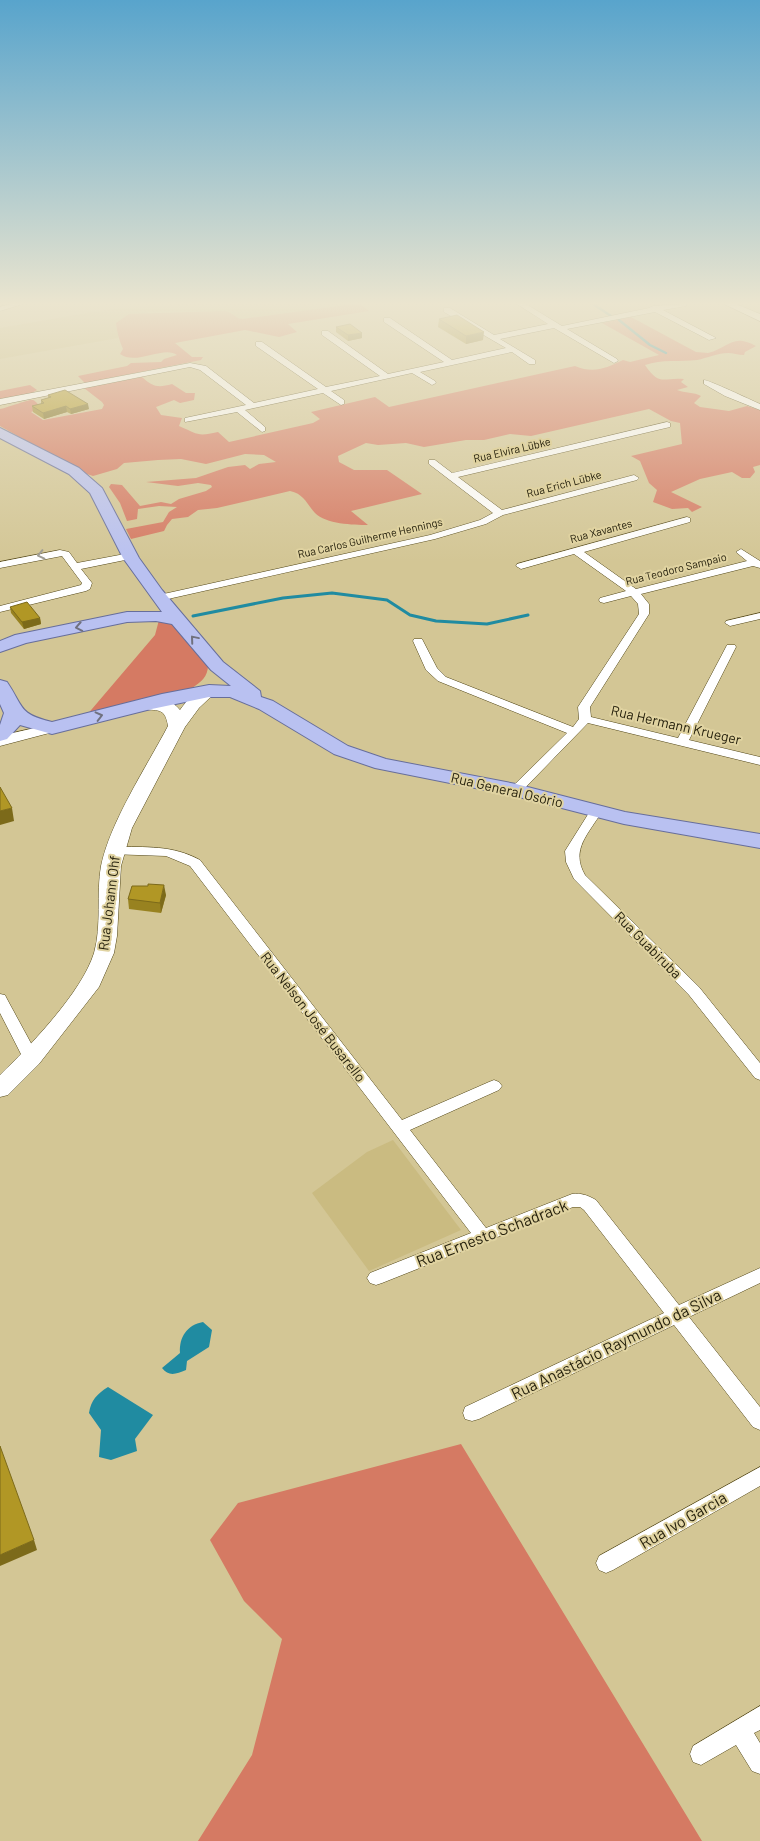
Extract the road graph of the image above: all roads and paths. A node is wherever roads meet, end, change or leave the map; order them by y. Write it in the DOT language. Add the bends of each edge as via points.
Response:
graph roads {
  1 [pos="64,390"];
  2 [pos="232,390"];
  3 [pos="324,390"];
  4 [pos="721,390"];
  5 [pos="0,402"];
  6 [pos="341,402"];
  7 [pos="253,406"];
  8 [pos="760,407"];
  9 [pos="240,409"];
  10 [pos="188,420"];
  11 [pos="667,425"];
  12 [pos="262,429"];
  13 [pos="0,432"];
  14 [pos="432,462"];
  15 [pos="450,476"];
  16 [pos="634,478"];
  17 [pos="500,513"];
  18 [pos="688,520"];
  19 [pos="576,551"];
  20 [pos="741,552"];
  21 [pos="130,556"];
  22 [pos="757,564"];
  23 [pos="0,565"];
  24 [pos="521,566"];
  25 [pos="75,567"];
  26 [pos="633,592"];
  27 [pos="159,598"];
  28 [pos="604,600"];
  29 [pos="0,610"];
  30 [pos="760,616"];
  31 [pos="127,617"];
  32 [pos="178,620"];
  33 [pos="730,623"];
  34 [pos="418,641"];
  35 [pos="731,647"];
  36 [pos="0,648"];
  37 [pos="213,661"];
  38 [pos="0,686"];
  39 [pos="209,692"];
  40 [pos="147,704"];
  41 [pos="266,705"];
  42 [pos="14,713"];
  43 [pos="585,719"];
  44 [pos="177,726"];
  45 [pos="52,728"];
  46 [pos="575,732"];
  47 [pos="0,735"];
  48 [pos="0,741"];
  49 [pos="682,742"];
  50 [pos="760,761"];
  51 [pos="516,790"];
  52 [pos="596,811"];
  53 [pos="760,841"];
  54 [pos="114,851"];
  55 [pos="0,999"];
  56 [pos="31,1058"];
  57 [pos="760,1074"];
  58 [pos="494,1086"];
  59 [pos="0,1089"];
  60 [pos="398,1128"];
  61 [pos="483,1236"];
  62 [pos="760,1275"];
  63 [pos="376,1278"];
  64 [pos="677,1314"];
  65 [pos="472,1412"];
  66 [pos="760,1421"];
  67 [pos="760,1476"];
  68 [pos="606,1563"];
  69 [pos="760,1718"];
  70 [pos="739,1730"];
  71 [pos="701,1754"];
  72 [pos="760,1763"];
  1 -- 5 [label="street"];
  2 -- 7 [label="street"];
  3 -- 6 [label="street"];
  3 -- 7 [label="street"];
  4 -- 8 [label="street"];
  7 -- 9 [label="street"];
  9 -- 10 [label="street"];
  9 -- 12 [label="street"];
  11 -- 15 [label="street, Rua Elvira Lübke"];
  13 -- 21 [label="main road, Rua General Osório" via="74,472 97,491"];
  14 -- 15 [label="street"];
  15 -- 17 [label="street"];
  16 -- 17 [label="street, Rua Erich Lübke"];
  17 -- 27 [label="street, Rua Carlos Guilherme Hennings" via="484,522 432,537"];
  18 -- 19 [label="street, Rua Xavantes"];
  19 -- 24 [label="street, Rua Xavantes"];
  19 -- 26 [label="street"];
  20 -- 22 [label="street"];
  21 -- 25 [label="street"];
  21 -- 27 [label="main road, Rua General Osório"];
  22 -- 26 [label="street, Rua Teodoro Sampaio"];
  25 -- 23 [label="street, one-way" via="66,554 60,552"];
  25 -- 29 [label="street" via="87,583 86,587"];
  26 -- 28 [label="street, Rua Teodoro Sampaio"];
  26 -- 43 [label="street" via="642,601 644,614 584,707"];
  27 -- 31 [label="main road"];
  27 -- 32 [label="main road, Rua General Osório"];
  30 -- 33 [label="street"];
  31 -- 32 [label="main road" via="156,616"];
  31 -- 36 [label="main road, one-way" via="21,639"];
  37 -- 32 [label="main road, Rua General Osório, one-way"];
  34 -- 46 [label="street" via="432,670 442,679"];
  35 -- 49 [label="street"];
  37 -- 39 [label="main road" via="218,680"];
  37 -- 40 [label="main road" via="206,683"];
  37 -- 41 [label="main road, Rua General Osório"];
  38 -- 42 [label="main road"];
  39 -- 40 [label="main road, Rua General Osório"];
  39 -- 41 [label="main road, Rua General Osório" via="233,692"];
  39 -- 44 [label="main road, Rua Johann Ohf" via="193,704"];
  40 -- 44 [label="main road" via="170,709 176,715"];
  45 -- 40 [label="main road, one-way"];
  41 -- 51 [label="main road, Rua General Osório" via="356,756"];
  42 -- 45 [label="main road" via="31,723"];
  42 -- 47 [label="main road" via="10,726"];
  43 -- 46 [label="street"];
  43 -- 49 [label="street, Rua Hermann Krueger"];
  44 -- 54 [label="main road, Rua Johann Ohf" via="131,811"];
  45 -- 48 [label="street"];
  46 -- 51 [label="street"];
  49 -- 50 [label="street, Rua Hermann Krueger"];
  51 -- 52 [label="main road, Rua General Osório"];
  52 -- 53 [label="main road, Rua General Osório"];
  52 -- 57 [label="street, Rua Guabiruba" via="572,851 573,867 581,879 694,991"];
  54 -- 56 [label="main road, Rua Johann Ohf" via="109,892 110,919 98,968 89,987"];
  54 -- 60 [label="street, Rua Nelson José Busarello" via="165,852 183,855 195,863"];
  55 -- 56 [label="street"];
  56 -- 59 [label="main road, Rua Johann Ohf"];
  58 -- 60 [label="street"];
  60 -- 61 [label="street, Rua Nelson José Busarello"];
  61 -- 63 [label="street, Rua Ernesto Schadrack"];
  61 -- 64 [label="street, Rua Ernesto Schadrack" via="582,1200 590,1204"];
  62 -- 64 [label="street, Rua Anastácio Raymundo da Silva"];
  64 -- 65 [label="street, Rua Anastácio Raymundo da Silva"];
  64 -- 66 [label="street"];
  67 -- 68 [label="street, Rua Ivo Garcia"];
  69 -- 70 [label="street"];
  70 -- 71 [label="street"];
  70 -- 72 [label="street"];
}
